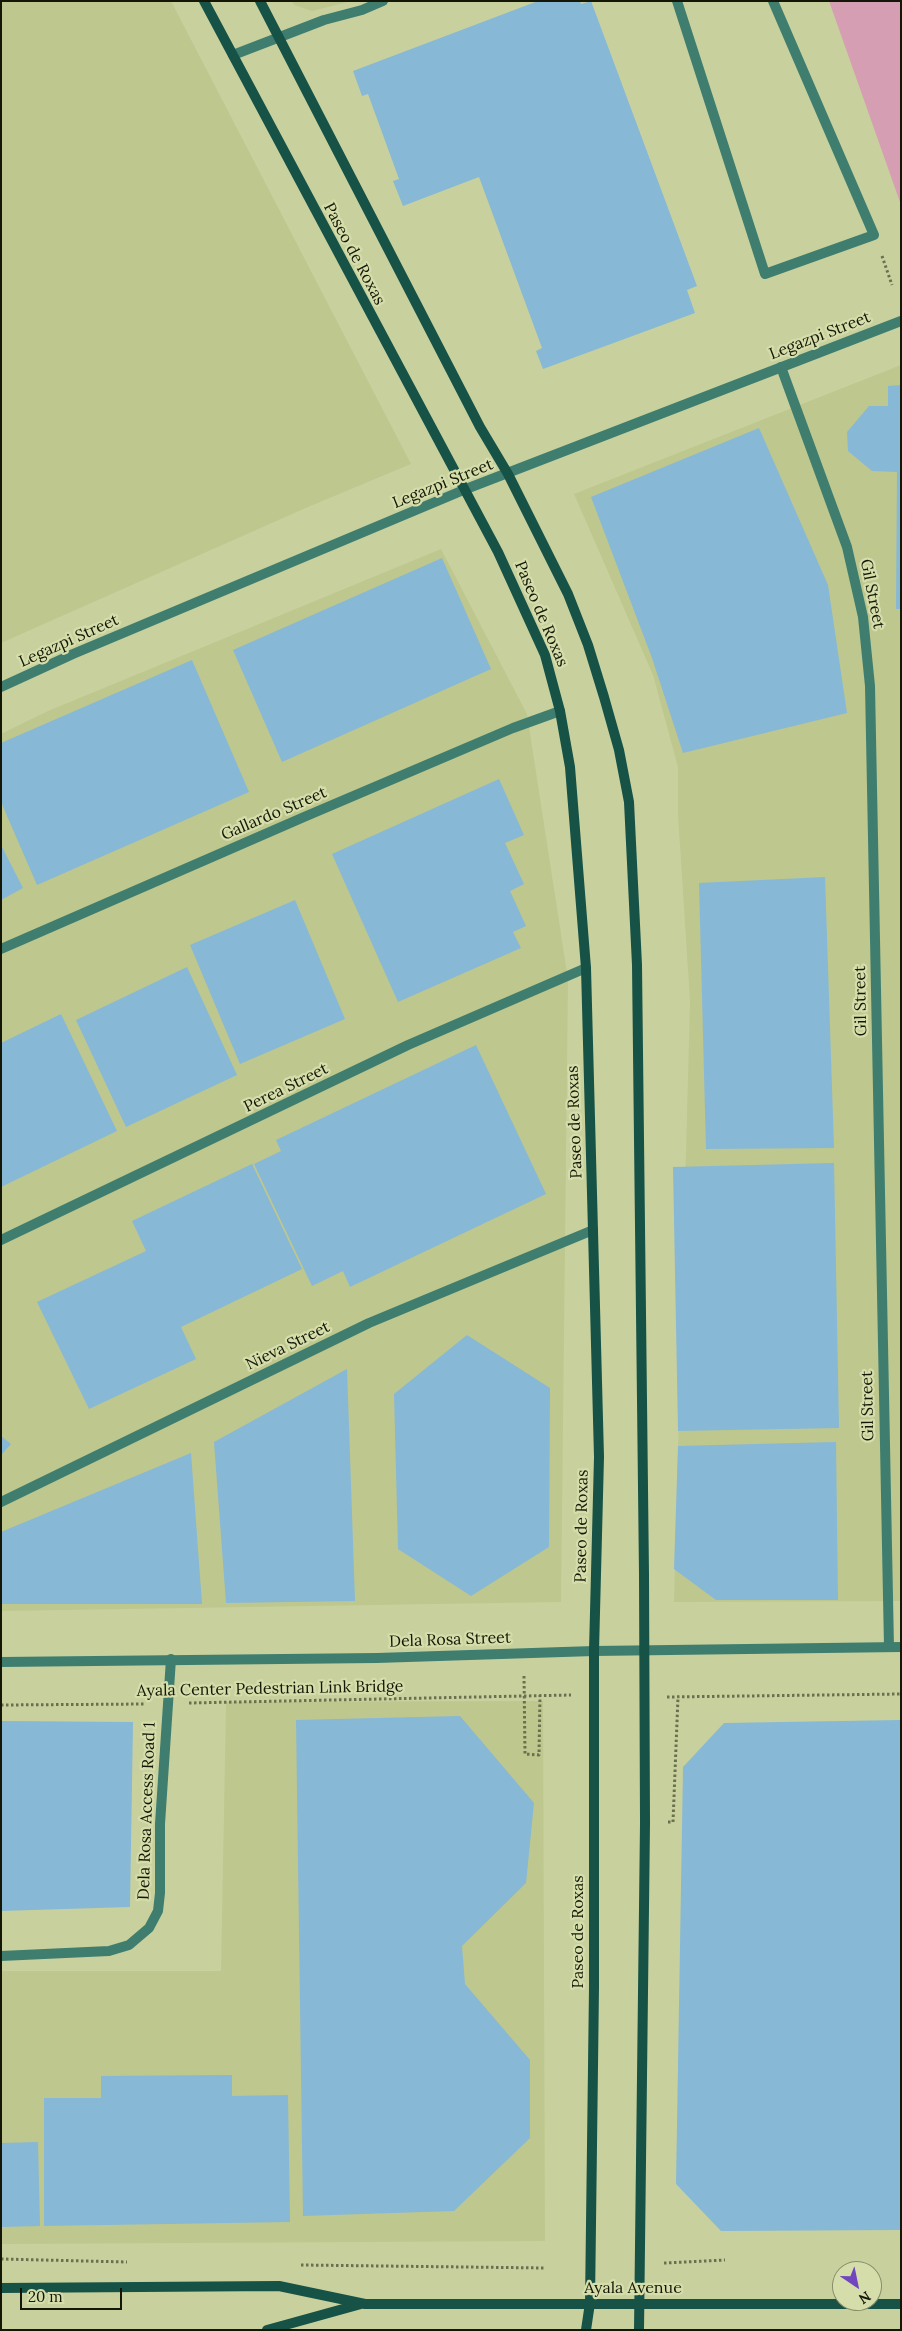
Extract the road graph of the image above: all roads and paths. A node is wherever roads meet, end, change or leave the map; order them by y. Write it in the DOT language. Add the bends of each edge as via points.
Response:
graph roads {
  1 [pos="204,1"];
  2 [pos="260,1"];
  3 [pos="383,1"];
  4 [pos="677,1"];
  5 [pos="773,1"];
  6 [pos="279,37"];
  7 [pos="233,55"];
  8 [pos="874,235"];
  9 [pos="892,285"];
  10 [pos="901,321"];
  11 [pos="782,368"];
  12 [pos="508,474"];
  13 [pos="466,489"];
  14 [pos="1,687"];
  15 [pos="560,711"];
  16 [pos="1,949"];
  17 [pos="586,968"];
  18 [pos="593,1230"];
  19 [pos="1,1240"];
  20 [pos="1,1502"];
  21 [pos="889,1647"];
  22 [pos="901,1647"];
  23 [pos="594,1651"];
  24 [pos="644,1651"];
  25 [pos="524,1652"];
  26 [pos="171,1659"];
  27 [pos="1,1662"];
  28 [pos="901,1694"];
  29 [pos="148,1704"];
  30 [pos="187,1704"];
  31 [pos="1,1705"];
  32 [pos="673,1822"];
  33 [pos="1,1956"];
  34 [pos="726,2260"];
  35 [pos="664,2263"];
  36 [pos="545,2268"];
  37 [pos="511,2269"];
  38 [pos="1,2288"];
  39 [pos="590,2303"];
  40 [pos="639,2303"];
  41 [pos="365,2304"];
  42 [pos="901,2304"];
  43 [pos="267,2330"];
  44 [pos="586,2330"];
  45 [pos="639,2330"];
  1 -- 7 [label="main road, Paseo de Roxas"];
  2 -- 6 [label="main road, Paseo de Roxas"];
  3 -- 6 [label="street"];
  4 -- 8 [label="street" via="765,274"];
  5 -- 8 [label="street"];
  6 -- 7 [label="street"];
  6 -- 12 [label="main road, Paseo de Roxas" via="480,427"];
  7 -- 13 [label="main road, Paseo de Roxas" via="342,264"];
  8 -- 9 [label="path"];
  10 -- 11 [label="street, Legazpi Street"];
  11 -- 12 [label="street, Legazpi Street"];
  11 -- 21 [label="street, Gil Street" via="847,547 863,617 870,686"];
  12 -- 13 [label="street, Legazpi Street"];
  12 -- 24 [label="main road, Paseo de Roxas" via="568,594 588,645 619,750 629,802 638,965"];
  13 -- 14 [label="street, Legazpi Street"];
  13 -- 15 [label="main road, Paseo de Roxas" via="545,655"];
  15 -- 16 [label="street, Gallardo Street" via="313,813"];
  15 -- 17 [label="main road, Paseo de Roxas" via="576,822"];
  17 -- 18 [label="main road, Paseo de Roxas"];
  17 -- 19 [label="street, Perea Street" via="408,1045"];
  18 -- 20 [label="street, Nieva Street" via="369,1323"];
  18 -- 23 [label="main road, Paseo de Roxas" via="598,1457"];
  21 -- 22 [label="street, Dela Rosa Street"];
  21 -- 24 [label="street, Dela Rosa Street"];
  23 -- 24 [label="street, Dela Rosa Street"];
  23 -- 25 [label="street, Dela Rosa Street"];
  23 -- 39 [label="main road, Paseo de Roxas"];
  24 -- 40 [label="main road, Paseo de Roxas"];
  25 -- 26 [label="street, Dela Rosa Street" via="377,1658"];
  25 -- 30 [label="path, Ayala Center Pedestrian Link Bridge" via="525,1754 539,1755 540,1695"];
  26 -- 27 [label="street, Dela Rosa Street"];
  26 -- 33 [label="street, Dela Rosa Access Road 1" via="161,1814 160,1893 158,1911 149,1928 129,1945 109,1951"];
  28 -- 32 [label="path" via="678,1697"];
  29 -- 31 [label="path, Ayala Center Pedestrian Link Bridge"];
  34 -- 35 [label="path"];
  36 -- 37 [label="path"];
  38 -- 41 [label="main road, Ayala Avenue" via="279,2286"];
  39 -- 40 [label="main road, Ayala Avenue"];
  39 -- 41 [label="main road, Ayala Avenue"];
  39 -- 44 [label="main road, Paseo de Roxas"];
  40 -- 42 [label="main road, Ayala Avenue"];
  40 -- 45 [label="main road, Paseo de Roxas"];
  41 -- 43 [label="main road, Ayala Avenue"];
}
